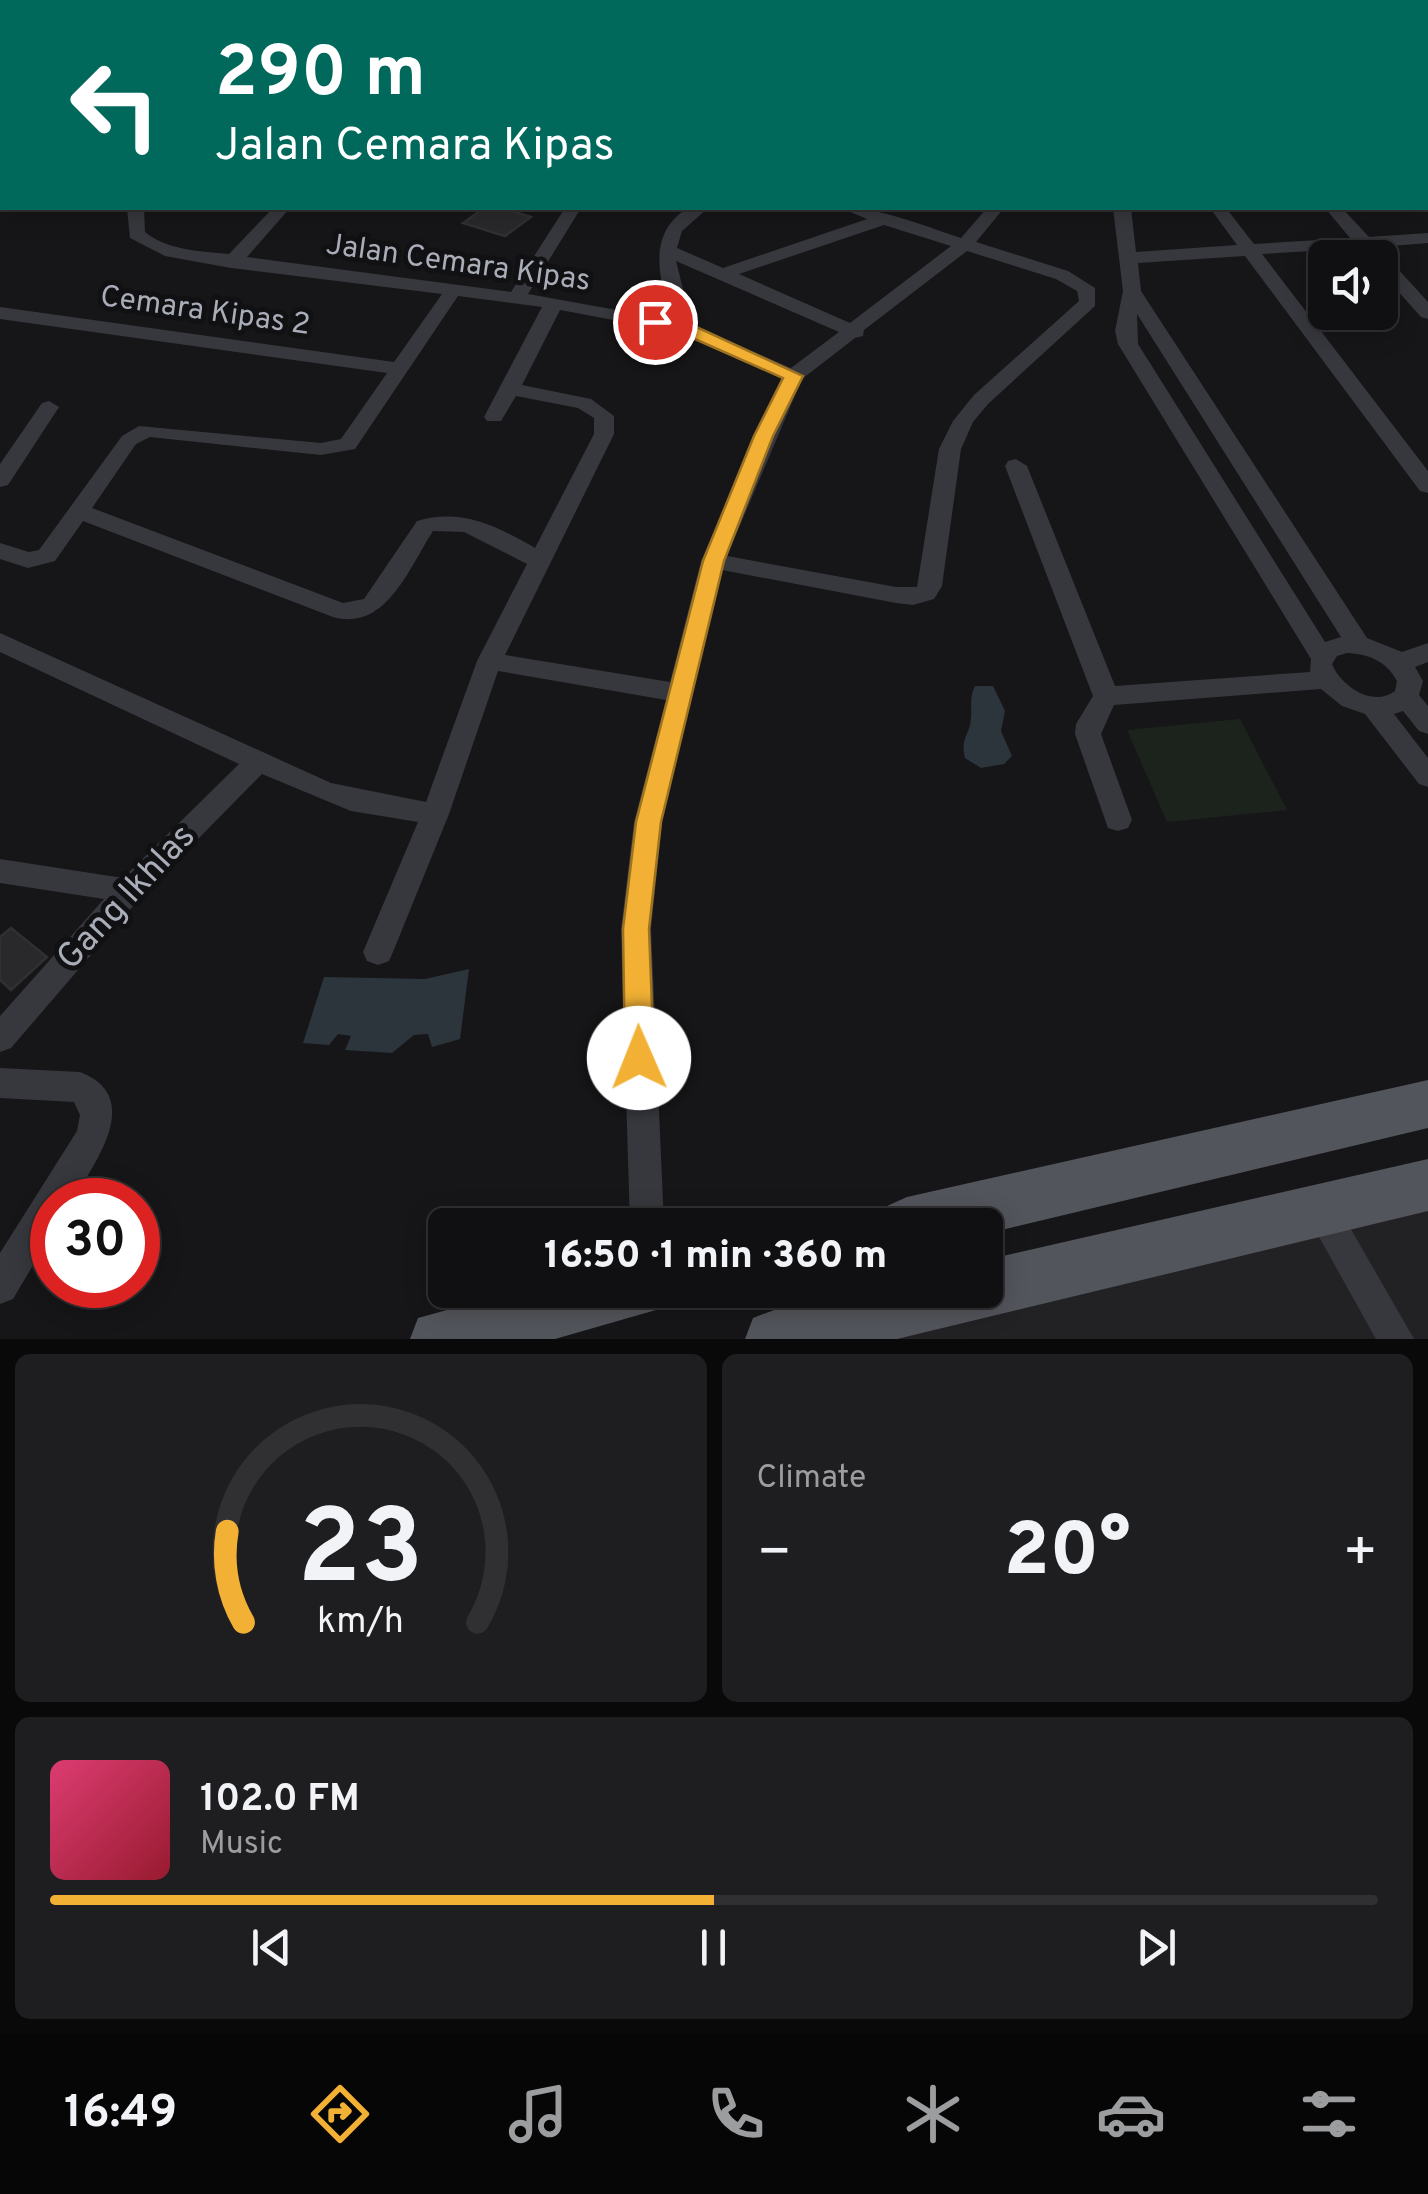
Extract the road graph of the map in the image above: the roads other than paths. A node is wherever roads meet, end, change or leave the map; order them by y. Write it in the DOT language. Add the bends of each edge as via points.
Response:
graph roads {
  1 [pos="136,210"];
  2 [pos="280,210"];
  3 [pos="572,210"];
  4 [pos="696,210"];
  5 [pos="856,210"];
  6 [pos="994,210"];
  7 [pos="1122,210"];
  8 [pos="1219,210"];
  9 [pos="1335,210"];
  10 [pos="886,218"];
  11 [pos="1428,238"];
  12 [pos="1362,240"];
  13 [pos="1396,240"];
  14 [pos="966,243"];
  15 [pos="1308,245"];
  16 [pos="1248,249"];
  17 [pos="667,250"];
  18 [pos="1127,258"];
  19 [pos="231,262"];
  20 [pos="722,274"];
  21 [pos="1398,279"];
  22 [pos="454,289"];
  23 [pos="1132,292"];
  24 [pos="517,297"];
  25 [pos="554,302"];
  26 [pos="0,313"];
  27 [pos="1428,313"];
  28 [pos="684,328"];
  29 [pos="856,332"];
  30 [pos="401,369"];
  31 [pos="794,376"];
  32 [pos="510,389"];
  33 [pos="49,408"];
  34 [pos="494,417"];
  35 [pos="1016,466"];
  36 [pos="0,480"];
  37 [pos="1428,486"];
  38 [pos="80,511"];
  39 [pos="0,552"];
  40 [pos="714,561"];
  41 [pos="542,562"];
  42 [pos="0,642"];
  43 [pos="1358,644"];
  44 [pos="1428,652"];
  45 [pos="490,662"];
  46 [pos="1400,664"];
  47 [pos="1324,668"];
  48 [pos="682,693"];
  49 [pos="1106,696"];
  50 [pos="1406,697"];
  51 [pos="1373,706"];
  52 [pos="1428,724"];
  53 [pos="258,762"];
  54 [pos="1428,777"];
  55 [pos="436,814"];
  56 [pos="1118,820"];
  57 [pos="0,870"];
  58 [pos="129,890"];
  59 [pos="378,952"];
  60 [pos="0,1038"];
  61 [pos="0,1083"];
  62 [pos="1428,1104"];
  63 [pos="1428,1185"];
  64 [pos="646,1208"];
  65 [pos="979,1208"];
  66 [pos="1321,1210"];
  67 [pos="1003,1285"];
  68 [pos="0,1286"];
  69 [pos="580,1308"];
  70 [pos="907,1308"];
  71 [pos="515,1329"];
  72 [pos="439,1339"];
  73 [pos="774,1339"];
  74 [pos="1396,1339"];
  1 -- 19 [label="street, Jalan Cemara Kipas" via="136,234 147,243"];
  2 -- 19 [label="street"];
  3 -- 24 [label="street"];
  4 -- 17 [label="street" via="673,227"];
  5 -- 10 [label="street"];
  6 -- 14 [label="street"];
  7 -- 18 [label="street"];
  8 -- 16 [label="street"];
  9 -- 12 [label="street"];
  10 -- 14 [label="street"];
  10 -- 20 [label="street"];
  11 -- 13 [label="street"];
  14 -- 29 [label="street"];
  14 -- 40 [label="street" via="1072,279 1089,298 986,393 958,428 926,593 896,595"];
  15 -- 16 [label="street"];
  16 -- 18 [label="street"];
  16 -- 37 [label="street"];
  17 -- 20 [label="street"];
  17 -- 28 [label="street"];
  18 -- 23 [label="street"];
  19 -- 22 [label="street, Jalan Cemara Kipas"];
  20 -- 29 [label="street"];
  21 -- 27 [label="street"];
  22 -- 24 [label="street, Jalan Cemara Kipas"];
  22 -- 30 [label="street"];
  23 -- 43 [label="street"];
  23 -- 47 [label="street" via="1128,344"];
  24 -- 25 [label="street, Jalan Cemara Kipas"];
  25 -- 28 [label="street, Jalan Cemara Kipas"];
  25 -- 32 [label="street"];
  26 -- 30 [label="street, Cemara Kipas 2"];
  28 -- 31 [label="street, Jalan Cemara Kipas"];
  29 -- 31 [label="street"];
  30 -- 38 [label="street" via="342,447 163,429 137,433"];
  31 -- 40 [label="street"];
  32 -- 34 [label="street"];
  32 -- 41 [label="street" via="593,406 606,424"];
  33 -- 36 [label="street"];
  35 -- 49 [label="street"];
  38 -- 39 [label="street" via="44,558"];
  38 -- 41 [label="street" via="350,612 372,604 426,526 437,521 486,532"];
  40 -- 48 [label="street"];
  41 -- 45 [label="street"];
  42 -- 53 [label="street"];
  43 -- 46 [label="street"];
  43 -- 47 [label="street" via="1336,646"];
  44 -- 46 [label="street"];
  45 -- 48 [label="street"];
  45 -- 55 [label="street"];
  46 -- 50 [label="street" via="1410,681"];
  47 -- 49 [label="street"];
  47 -- 51 [label="street" via="1345,698"];
  48 -- 64 [label="street" via="648,822 636,929"];
  49 -- 56 [label="street" via="1088,734"];
  50 -- 51 [label="street"];
  50 -- 52 [label="street"];
  51 -- 54 [label="street"];
  53 -- 55 [label="street" via="351,800"];
  53 -- 58 [label="street, Gang Ikhlas"];
  55 -- 59 [label="street"];
  57 -- 58 [label="street"];
  58 -- 60 [label="street, Gang Ikhlas"];
  61 -- 68 [label="street" via="80,1087 92,1097 96,1115 92,1136"];
  62 -- 65 [label="main road"];
  63 -- 66 [label="main road"];
  66 -- 67 [label="main road"];
  66 -- 74 [label="street"];
  69 -- 71 [label="main road"];
  70 -- 73 [label="main road"];
  71 -- 72 [label="main road"];
}
